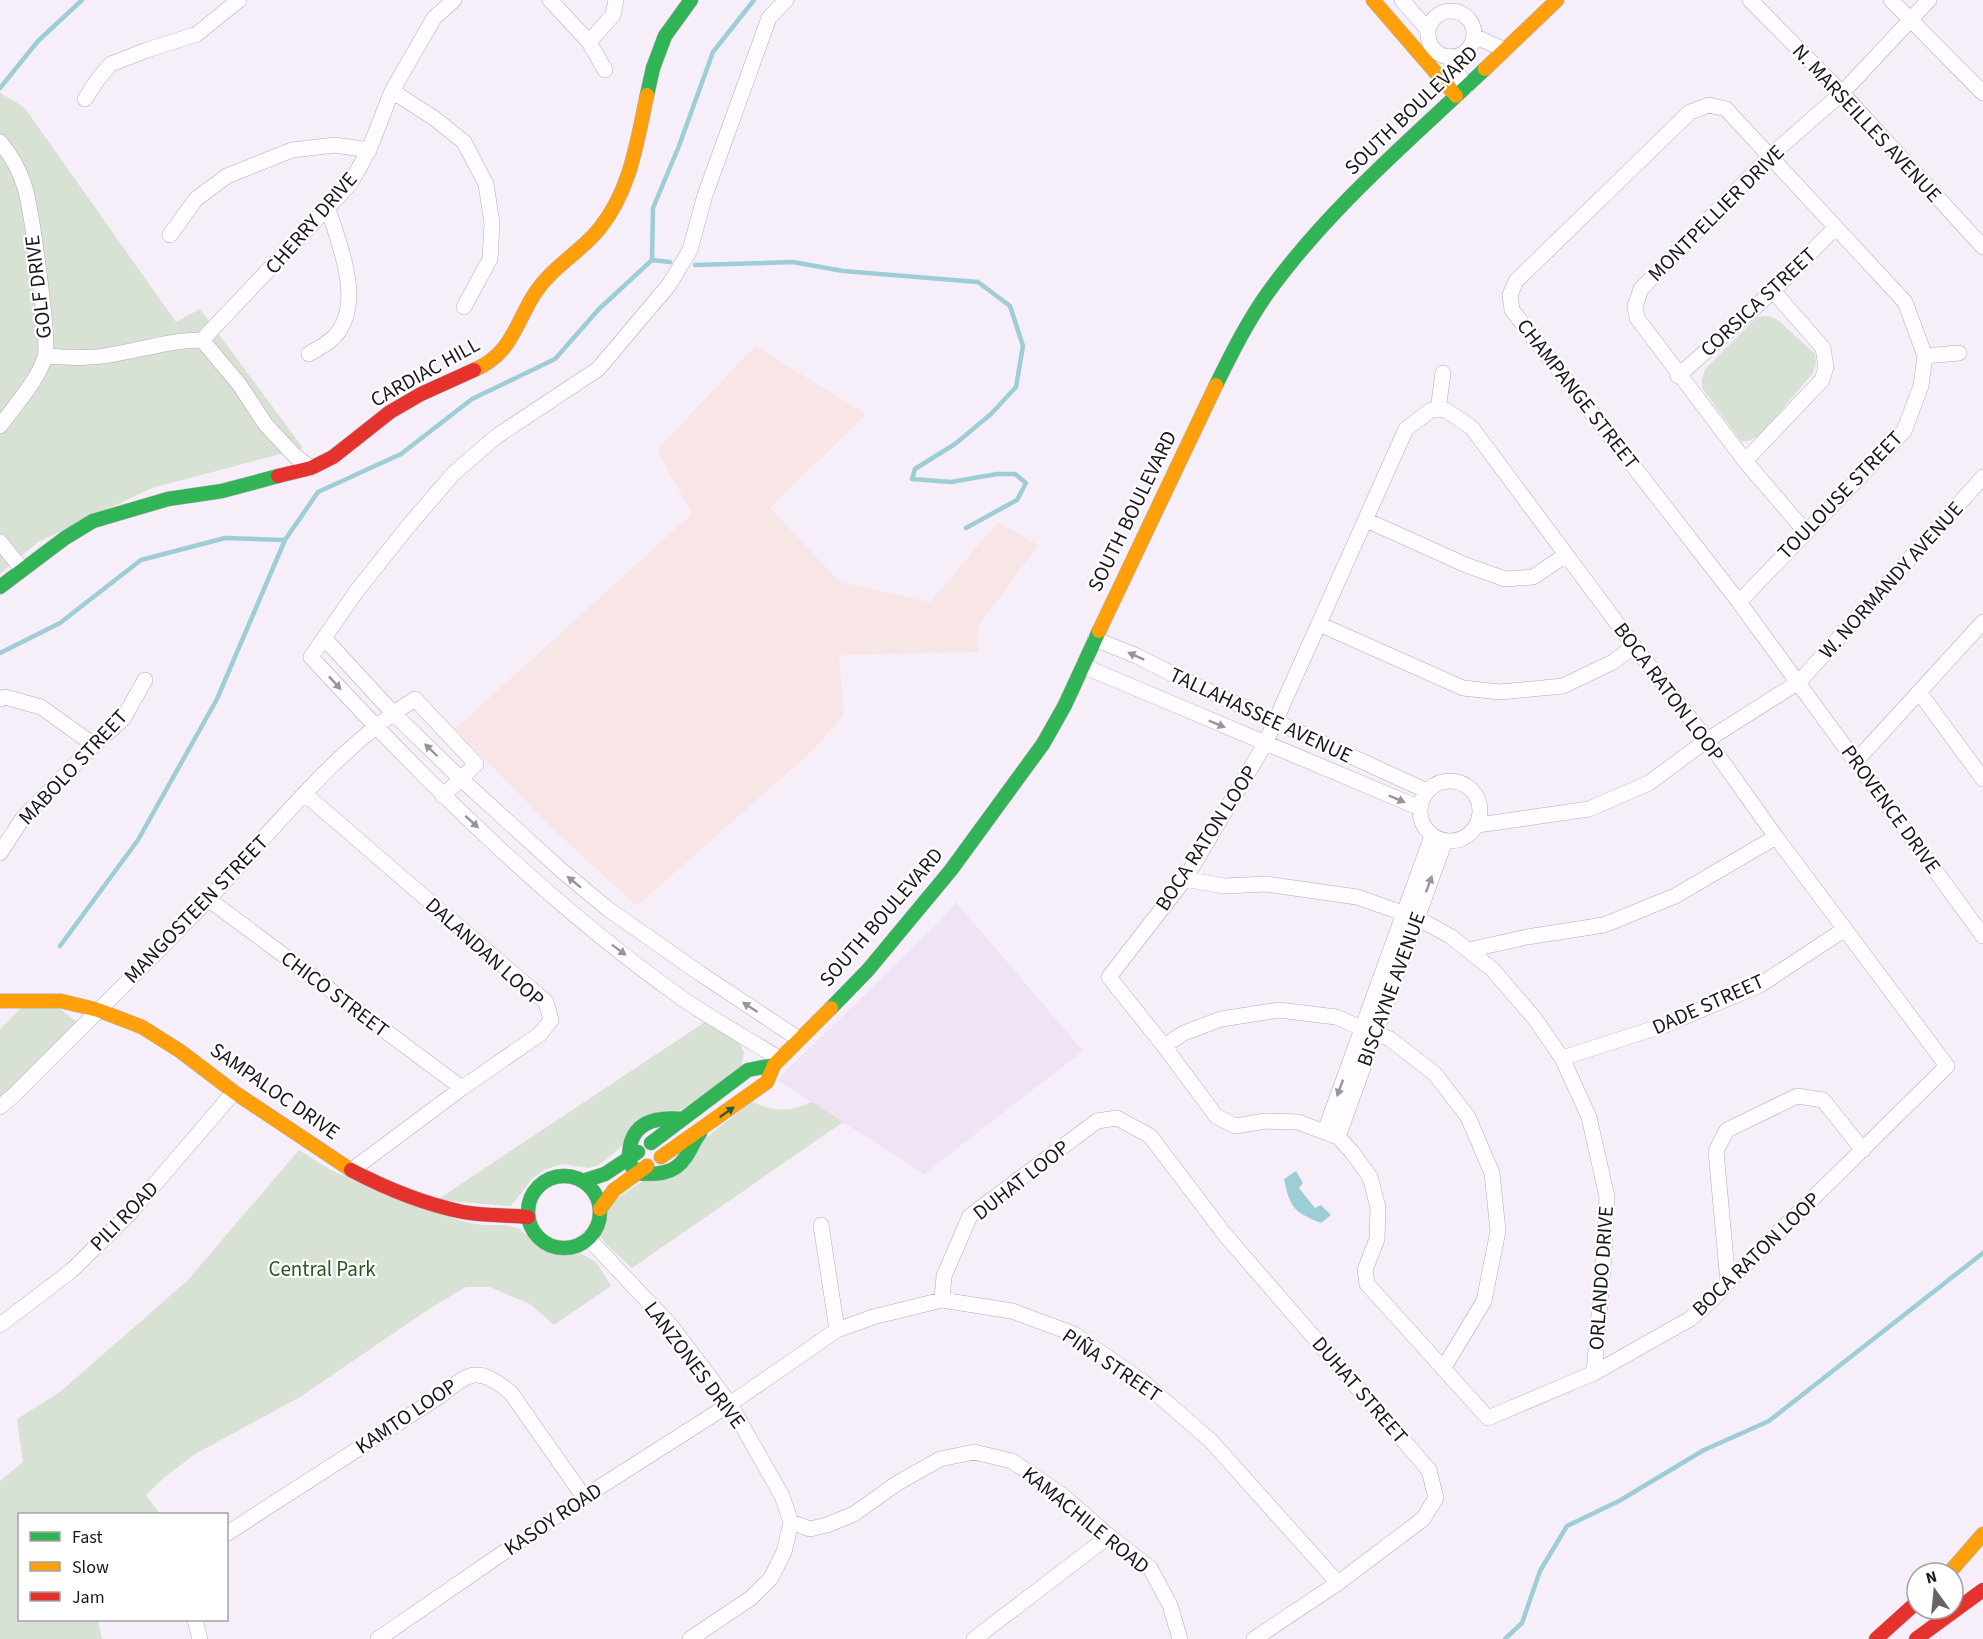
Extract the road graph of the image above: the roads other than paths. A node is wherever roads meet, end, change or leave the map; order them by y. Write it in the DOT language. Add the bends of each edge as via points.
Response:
graph roads {
  1 [pos="239,0"];
  2 [pos="454,0"];
  3 [pos="550,0"];
  4 [pos="616,0"];
  5 [pos="691,0"];
  6 [pos="786,0"];
  7 [pos="1373,0"];
  8 [pos="1402,0"];
  9 [pos="1557,0"];
  10 [pos="1750,0"];
  11 [pos="1891,0"];
  12 [pos="1929,0"];
  13 [pos="1445,5"];
  14 [pos="1912,20"];
  15 [pos="1428,30"];
  16 [pos="1474,36"];
  17 [pos="590,42"];
  18 [pos="1505,50"];
  19 [pos="1448,56"];
  20 [pos="605,70"];
  21 [pos="392,91"];
  22 [pos="1461,92"];
  23 [pos="1842,93"];
  24 [pos="1983,93"];
  25 [pos="85,99"];
  26 [pos="1709,105"];
  27 [pos="0,142"];
  28 [pos="369,150"];
  29 [pos="1771,155"];
  30 [pos="328,209"];
  31 [pos="1836,227"];
  32 [pos="170,235"];
  33 [pos="1983,247"];
  34 [pos="1773,291"];
  35 [pos="464,307"];
  36 [pos="202,340"];
  37 [pos="1959,353"];
  38 [pos="309,354"];
  39 [pos="46,356"];
  40 [pos="1925,356"];
  41 [pos="1443,373"];
  42 [pos="1678,375"];
  43 [pos="1438,410"];
  44 [pos="0,426"];
  45 [pos="1745,461"];
  46 [pos="311,468"];
  47 [pos="1983,477"];
  48 [pos="1366,520"];
  49 [pos="1805,531"];
  50 [pos="0,542"];
  51 [pos="1566,555"];
  52 [pos="22,569"];
  53 [pos="0,587"];
  54 [pos="1740,602"];
  55 [pos="1983,622"];
  56 [pos="1319,624"];
  57 [pos="325,639"];
  58 [pos="1095,639"];
  59 [pos="1634,646"];
  60 [pos="1083,666"];
  61 [pos="145,680"];
  62 [pos="1799,682"];
  63 [pos="1919,692"];
  64 [pos="0,699"];
  65 [pos="393,713"];
  66 [pos="1276,722"];
  67 [pos="376,727"];
  68 [pos="1707,740"];
  69 [pos="1265,744"];
  70 [pos="94,745"];
  71 [pos="1856,761"];
  72 [pos="1980,769"];
  73 [pos="460,778"];
  74 [pos="1427,791"];
  75 [pos="306,795"];
  76 [pos="443,796"];
  77 [pos="1420,808"];
  78 [pos="1478,825"];
  79 [pos="1776,837"];
  80 [pos="1438,839"];
  81 [pos="0,853"];
  82 [pos="1185,879"];
  83 [pos="208,899"];
  84 [pos="1410,916"];
  85 [pos="1845,928"];
  86 [pos="1983,936"];
  87 [pos="1468,950"];
  88 [pos="0,1001"];
  89 [pos="98,1010"];
  90 [pos="1368,1030"];
  91 [pos="799,1040"];
  92 [pos="1164,1046"];
  93 [pos="1562,1058"];
  94 [pos="777,1062"];
  95 [pos="462,1088"];
  96 [pos="234,1092"];
  97 [pos="0,1107"];
  98 [pos="1117,1118"];
  99 [pos="683,1119"];
  100 [pos="704,1127"];
  101 [pos="1331,1134"];
  102 [pos="1863,1150"];
  103 [pos="628,1159"];
  104 [pos="352,1170"];
  105 [pos="636,1173"];
  106 [pos="583,1181"];
  107 [pos="600,1209"];
  108 [pos="528,1216"];
  109 [pos="821,1225"];
  110 [pos="588,1238"];
  111 [pos="1728,1282"];
  112 [pos="942,1300"];
  113 [pos="0,1325"];
  114 [pos="837,1330"];
  115 [pos="1443,1369"];
  116 [pos="1594,1373"];
  117 [pos="730,1404"];
  118 [pos="584,1497"];
  119 [pos="791,1522"];
  120 [pos="228,1533"];
  121 [pos="1983,1534"];
  122 [pos="1109,1536"];
  123 [pos="1963,1561"];
  124 [pos="1338,1583"];
  125 [pos="1983,1590"];
  126 [pos="1905,1613"];
  127 [pos="1905,1619"];
  128 [pos="195,1621"];
  129 [pos="200,1639"];
  130 [pos="378,1639"];
  131 [pos="690,1639"];
  132 [pos="974,1639"];
  133 [pos="1180,1639"];
  134 [pos="1254,1639"];
  135 [pos="1877,1639"];
  136 [pos="1916,1639"];
  1 -- 25 [label="street" via="197,34 111,64"];
  2 -- 21 [label="street, CHERRY DRIVE" via="435,18"];
  3 -- 17 [label="street"];
  4 -- 17 [label="street" via="613,15"];
  5 -- 46 [label="main road, CARDIAC HILL" via="665,36 653,68 629,176 616,204 599,229 555,268 535,292 511,340 486,365 390,412 333,457"];
  6 -- 57 [label="street" via="769,18 705,195 690,250 669,285 598,369 497,436 454,473 356,592"];
  7 -- 22 [label="main road"];
  8 -- 15 [label="street"];
  9 -- 18 [label="main road, SOUTH BOULEVARD"];
  10 -- 23 [label="street, N. MARSEILLES AVENUE"];
  11 -- 14 [label="street"];
  12 -- 14 [label="street, MONTPELLIER DRIVE"];
  13 -- 15 [label="street"];
  13 -- 16 [label="street" via="1470,21"];
  14 -- 23 [label="street, MONTPELLIER DRIVE"];
  14 -- 24 [label="street"];
  15 -- 19 [label="street" via="1432,47"];
  16 -- 18 [label="street"];
  16 -- 19 [label="street" via="1462,54"];
  17 -- 20 [label="street"];
  18 -- 22 [label="main road, SOUTH BOULEVARD"];
  19 -- 22 [label="street"];
  21 -- 28 [label="street, CHERRY DRIVE"];
  21 -- 35 [label="street" via="464,142 486,184 492,223 490,259"];
  22 -- 58 [label="main road, SOUTH BOULEVARD" via="1350,197 1266,295 1230,357"];
  23 -- 29 [label="street, MONTPELLIER DRIVE"];
  23 -- 33 [label="street, N. MARSEILLES AVENUE"];
  26 -- 29 [label="street, TOULOUSE STREET" via="1726,109"];
  26 -- 54 [label="street, CHAMPANGE STREET" via="1690,112 1516,281 1510,295 1512,310"];
  27 -- 39 [label="street, GOLF DRIVE" via="26,188"];
  28 -- 30 [label="street, CHERRY DRIVE" via="350,184"];
  28 -- 32 [label="street" via="335,145 292,150 227,176 196,199"];
  29 -- 31 [label="street, TOULOUSE STREET"];
  29 -- 42 [label="street, MONTPELLIER DRIVE" via="1641,289 1635,306 1637,318"];
  30 -- 36 [label="street, CHERRY DRIVE"];
  30 -- 38 [label="street" via="343,257 349,309 330,342"];
  31 -- 34 [label="street, CORSICA STREET"];
  31 -- 40 [label="street, TOULOUSE STREET" via="1905,302"];
  34 -- 42 [label="street, CORSICA STREET"];
  34 -- 45 [label="street" via="1823,348 1826,367 1822,380"];
  36 -- 39 [label="street" via="108,356"];
  36 -- 46 [label="street" via="240,384 266,425"];
  37 -- 40 [label="street"];
  39 -- 44 [label="street, GOLF DRIVE"];
  40 -- 49 [label="street, TOULOUSE STREET" via="1921,386 1904,431"];
  41 -- 43 [label="street"];
  42 -- 45 [label="street, MONTPELLIER DRIVE"];
  43 -- 48 [label="street, BOCA RATON LOOP" via="1431,410 1406,429"];
  43 -- 51 [label="street, BOCA RATON LOOP" via="1446,410 1472,428"];
  45 -- 49 [label="street, MONTPELLIER DRIVE"];
  46 -- 52 [label="main road, CARDIAC HILL" via="222,491 168,499 93,521"];
  47 -- 62 [label="street, W. NORMANDY AVENUE"];
  48 -- 51 [label="street" via="1505,579 1533,577"];
  48 -- 56 [label="street, BOCA RATON LOOP"];
  49 -- 54 [label="street, TOULOUSE STREET"];
  50 -- 52 [label="street"];
  51 -- 59 [label="street, BOCA RATON LOOP"];
  52 -- 53 [label="main road, CARDIAC HILL"];
  54 -- 62 [label="street, CHAMPANGE STREET"];
  55 -- 63 [label="street"];
  56 -- 59 [label="street" via="1463,688 1500,692 1563,686 1614,662"];
  56 -- 66 [label="street, BOCA RATON LOOP"];
  57 -- 65 [label="street"];
  57 -- 67 [label="street, one-way" via="311,657"];
  58 -- 60 [label="main road, SOUTH BOULEVARD"];
  66 -- 58 [label="street, TALLAHASSEE AVENUE, one-way"];
  59 -- 68 [label="street, BOCA RATON LOOP"];
  60 -- 69 [label="street, TALLAHASSEE AVENUE, one-way"];
  60 -- 91 [label="main road, SOUTH BOULEVARD" via="1043,744 984,827 868,970"];
  61 -- 70 [label="street, MABOLO STREET" via="123,719"];
  62 -- 68 [label="street"];
  62 -- 71 [label="street, PROVENCE DRIVE"];
  63 -- 71 [label="street"];
  63 -- 72 [label="street"];
  64 -- 70 [label="street" via="41,707"];
  65 -- 67 [label="street, MANGOSTEEN STREET"];
  73 -- 65 [label="street, one-way"];
  65 -- 73 [label="street, MANGOSTEEN STREET" via="415,699 476,764"];
  66 -- 69 [label="street, BOCA RATON LOOP"];
  66 -- 74 [label="street, TALLAHASSEE AVENUE"];
  67 -- 75 [label="street, MANGOSTEEN STREET"];
  67 -- 76 [label="street"];
  68 -- 78 [label="street" via="1649,783 1589,809"];
  68 -- 79 [label="street, BOCA RATON LOOP"];
  69 -- 77 [label="street, TALLAHASSEE AVENUE, one-way"];
  69 -- 82 [label="street, BOCA RATON LOOP"];
  70 -- 81 [label="street, MABOLO STREET" via="23,818"];
  71 -- 86 [label="street, PROVENCE DRIVE"];
  73 -- 76 [label="street"];
  91 -- 73 [label="street, one-way" via="608,909"];
  74 -- 77 [label="street"];
  74 -- 78 [label="street" via="1454,781 1472,789 1481,806"];
  75 -- 83 [label="street, MANGOSTEEN STREET"];
  75 -- 95 [label="street, DALANDAN LOOP" via="546,1002 551,1020 540,1034"];
  76 -- 94 [label="street, one-way" via="590,928"];
  77 -- 80 [label="street" via="1425,828"];
  78 -- 80 [label="street" via="1464,839"];
  79 -- 85 [label="street, BOCA RATON LOOP"];
  79 -- 87 [label="street" via="1675,897 1604,925"];
  80 -- 84 [label="street, BISCAYNE AVENUE"];
  82 -- 84 [label="street, ORLANDO DRIVE" via="1224,886 1266,884 1345,895"];
  82 -- 92 [label="street, BOCA RATON LOOP" via="1108,977"];
  83 -- 89 [label="street, MANGOSTEEN STREET"];
  83 -- 95 [label="street, CHICO STREET"];
  84 -- 87 [label="street, ORLANDO DRIVE"];
  84 -- 90 [label="street, BISCAYNE AVENUE"];
  85 -- 93 [label="street, DADE STREET" via="1760,984 1665,1025"];
  85 -- 102 [label="street, BOCA RATON LOOP" via="1947,1066"];
  87 -- 93 [label="street, ORLANDO DRIVE" via="1492,969 1536,1019"];
  88 -- 89 [label="main road, SAMPALOC DRIVE" via="61,1001"];
  89 -- 96 [label="main road, SAMPALOC DRIVE" via="142,1027"];
  89 -- 97 [label="street, MANGOSTEEN STREET"];
  90 -- 92 [label="street" via="1336,1017 1278,1010 1221,1019 1184,1033"];
  90 -- 101 [label="street, BISCAYNE AVENUE"];
  90 -- 115 [label="street" via="1390,1039 1435,1074 1468,1117 1492,1173 1498,1231 1484,1301"];
  91 -- 94 [label="main road, SOUTH BOULEVARD"];
  92 -- 101 [label="street, BOCA RATON LOOP" via="1216,1116 1235,1126 1266,1121 1298,1122"];
  93 -- 116 [label="street, ORLANDO DRIVE" via="1589,1117 1607,1197"];
  94 -- 99 [label="main road" via="748,1070"];
  100 -- 94 [label="main road, SOUTH BOULEVARD, one-way" via="767,1082"];
  95 -- 104 [label="street, DALANDAN LOOP"];
  96 -- 104 [label="main road, SAMPALOC DRIVE"];
  96 -- 113 [label="street, PILI ROAD" via="130,1213 71,1271"];
  98 -- 112 [label="street, DUHAT LOOP" via="1097,1121 970,1216 944,1276"];
  98 -- 124 [label="street, DUHAT STREET" via="1150,1136 1226,1236 1429,1470 1436,1498 1423,1519"];
  99 -- 103 [label="main road"];
  99 -- 103 [label="main road" via="658,1118 642,1126 632,1139"];
  100 -- 105 [label="main road, SOUTH BOULEVARD"];
  100 -- 105 [label="main road, SOUTH BOULEVARD" via="687,1157 677,1166 656,1175"];
  101 -- 115 [label="street, BOCA RATON LOOP" via="1352,1152 1370,1177 1378,1208 1377,1239 1365,1270 1367,1284"];
  102 -- 111 [label="street, BOCA RATON LOOP"];
  102 -- 111 [label="street" via="1823,1100 1797,1095 1727,1130 1716,1151"];
  103 -- 105 [label="main road"];
  103 -- 106 [label="main road" via="605,1174"];
  104 -- 108 [label="main road, SAMPALOC DRIVE" via="391,1190 434,1204 465,1212"];
  105 -- 107 [label="main road, SOUTH BOULEVARD" via="614,1190"];
  106 -- 107 [label="main road" via="591,1188"];
  106 -- 108 [label="main road" via="560,1176 539,1185 528,1205"];
  107 -- 110 [label="main road" via="599,1220"];
  108 -- 110 [label="main road" via="531,1227 546,1243 568,1247"];
  109 -- 114 [label="street"];
  110 -- 117 [label="street, LANZONES DRIVE" via="672,1327"];
  111 -- 116 [label="street, BOCA RATON LOOP" via="1690,1319"];
  112 -- 114 [label="street, PIÑA STREET"];
  112 -- 124 [label="street, PIÑA STREET" via="1012,1311 1074,1334 1142,1381 1211,1441"];
  114 -- 117 [label="street, PIÑA STREET"];
  115 -- 116 [label="street, BOCA RATON LOOP" via="1488,1418"];
  117 -- 118 [label="street, KASOY ROAD"];
  117 -- 119 [label="street, LANZONES DRIVE" via="782,1496"];
  118 -- 120 [label="street, KAMTO LOOP" via="511,1393 481,1373 462,1378"];
  118 -- 130 [label="street, KASOY ROAD"];
  119 -- 122 [label="street, KAMACHILE ROAD" via="810,1529 827,1525 854,1514 940,1459 974,1452 1012,1461 1062,1495"];
  119 -- 131 [label="street" via="784,1552 771,1578 752,1598"];
  121 -- 123 [label="main road"];
  122 -- 132 [label="street"];
  122 -- 133 [label="street, KAMACHILE ROAD" via="1150,1568 1170,1605"];
  124 -- 134 [label="street, DUHAT STREET"];
  125 -- 136 [label="main road"];
  126 -- 135 [label="main road"];
  127 -- 135 [label="main road"];
  128 -- 129 [label="street"];
}
